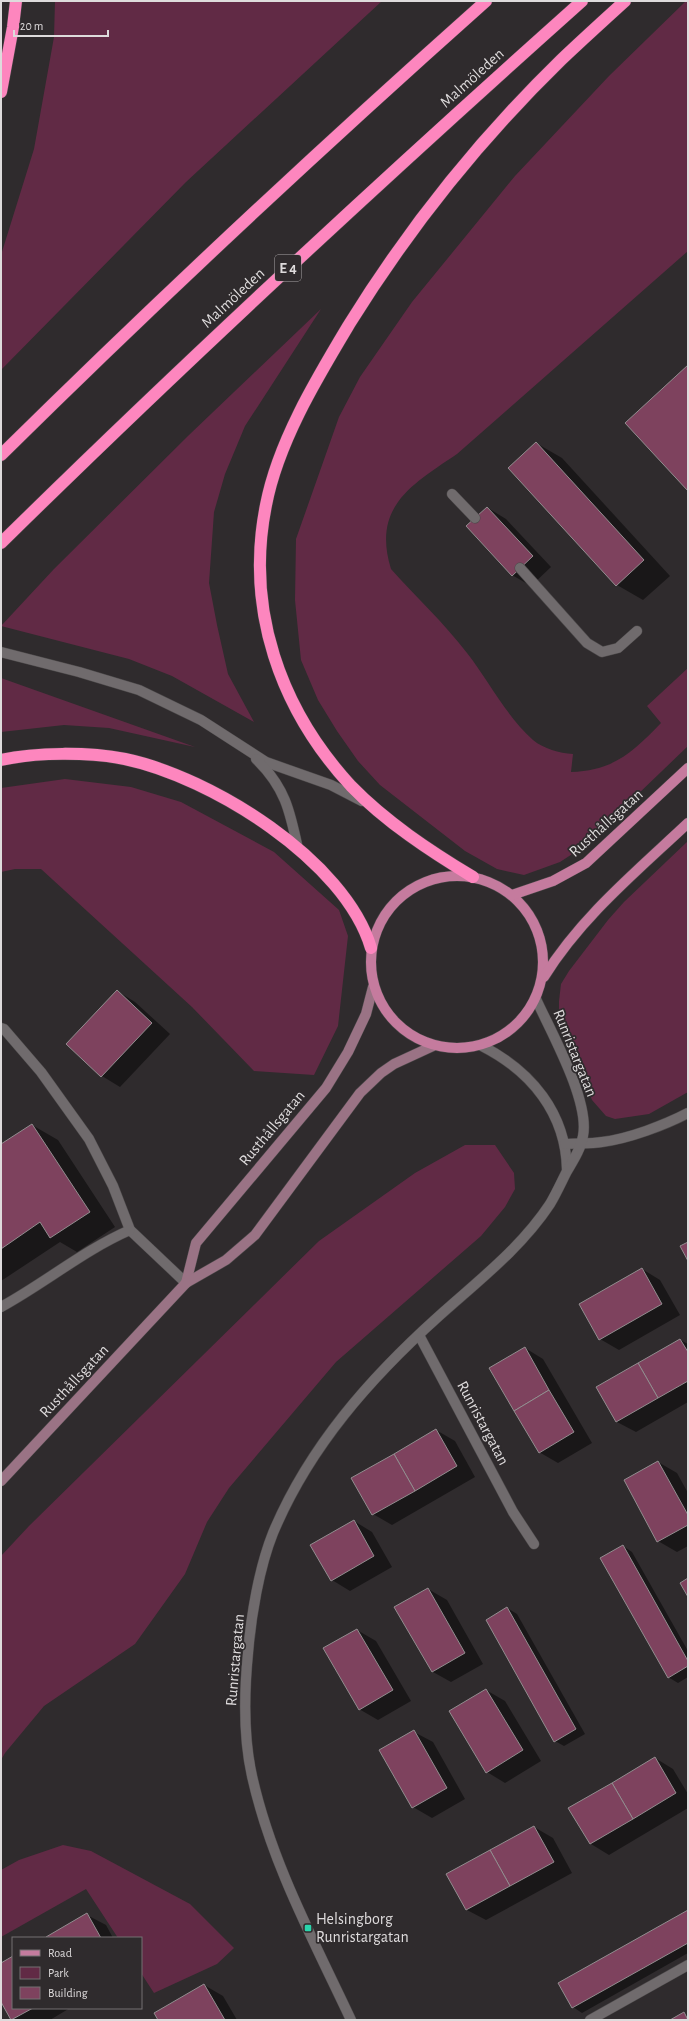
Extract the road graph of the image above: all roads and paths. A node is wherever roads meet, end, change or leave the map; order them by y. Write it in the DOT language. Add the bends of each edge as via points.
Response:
graph roads {
  1 [pos="16,1"];
  2 [pos="486,1"];
  3 [pos="582,1"];
  4 [pos="625,1"];
  5 [pos="1,92"];
  6 [pos="1,455"];
  7 [pos="452,494"];
  8 [pos="476,518"];
  9 [pos="1,543"];
  10 [pos="520,568"];
  11 [pos="637,631"];
  12 [pos="1,652"];
  13 [pos="243,748"];
  14 [pos="1,760"];
  15 [pos="688,768"];
  16 [pos="375,808"];
  17 [pos="688,823"];
  18 [pos="298,848"];
  19 [pos="473,877"];
  20 [pos="512,895"];
  21 [pos="371,948"];
  22 [pos="542,980"];
  23 [pos="373,987"];
  24 [pos="536,999"];
  25 [pos="1,1028"];
  26 [pos="433,1046"];
  27 [pos="482,1046"];
  28 [pos="688,1113"];
  29 [pos="581,1143"];
  30 [pos="565,1144"];
  31 [pos="567,1172"];
  32 [pos="130,1230"];
  33 [pos="186,1283"];
  34 [pos="1,1307"];
  35 [pos="419,1335"];
  36 [pos="1,1481"];
  37 [pos="534,1544"];
  38 [pos="688,1965"];
  39 [pos="351,2020"];
  40 [pos="590,2020"];
  1 -- 5 [label="highway"];
  2 -- 6 [label="highway" via="322,150"];
  3 -- 9 [label="highway, Malmöleden / E 4" via="416,149 222,330"];
  4 -- 16 [label="highway" via="560,61 510,113 465,164 391,262 339,343 293,425 266,503 260,543 259,579 266,629 282,678 302,718 325,754"];
  7 -- 8 [label="street"];
  10 -- 11 [label="street" via="587,643 602,652 618,648"];
  12 -- 13 [label="street" via="139,690 201,720"];
  13 -- 16 [label="street" via="266,762 331,785"];
  13 -- 18 [label="street" via="269,772 279,788 289,807"];
  14 -- 18 [label="highway" via="16,756 74,755 124,759 150,766 177,775 231,802"];
  15 -- 20 [label="main road, Rusthållsgatan" via="586,863 553,881"];
  16 -- 19 [label="highway" via="439,856"];
  17 -- 22 [label="main road" via="597,909 558,954"];
  18 -- 21 [label="highway" via="342,893 368,936"];
  19 -- 20 [label="main road" via="494,884"];
  19 -- 21 [label="main road" via="442,878 423,882 402,895 382,919"];
  20 -- 22 [label="main road" via="527,911 538,930 543,952"];
  21 -- 23 [label="main road" via="370,968"];
  22 -- 24 [label="main road"];
  23 -- 26 [label="main road" via="382,1007 395,1024 413,1037"];
  23 -- 33 [label="main road, Rusthållsgatan" via="366,1014 348,1052 326,1088 196,1243"];
  24 -- 27 [label="main road" via="522,1019 504,1036"];
  24 -- 29 [label="street, Runristargatan" via="581,1102 584,1134"];
  25 -- 32 [label="street" via="41,1072 89,1139 113,1186"];
  26 -- 27 [label="main road" via="457,1049"];
  26 -- 33 [label="main road, Rusthållsgatan" via="394,1064 370,1083 346,1110 255,1235 226,1260"];
  27 -- 30 [label="street" via="498,1054 523,1073 548,1105"];
  28 -- 29 [label="street" via="672,1121 603,1142"];
  29 -- 30 [label="street"];
  29 -- 31 [label="street, Runristargatan"];
  30 -- 31 [label="street"];
  31 -- 35 [label="street, Runristargatan" via="551,1203 513,1249"];
  32 -- 33 [label="street"];
  32 -- 34 [label="street" via="95,1247"];
  33 -- 36 [label="main road, Rusthållsgatan"];
  35 -- 37 [label="street, Runristargatan" via="513,1512"];
  35 -- 39 [label="street, Runristargatan" via="385,1368 335,1425 314,1454 292,1494 272,1535 254,1603 248,1647 245,1727 252,1775 266,1825 284,1874"];
  38 -- 40 [label="street"];
}
